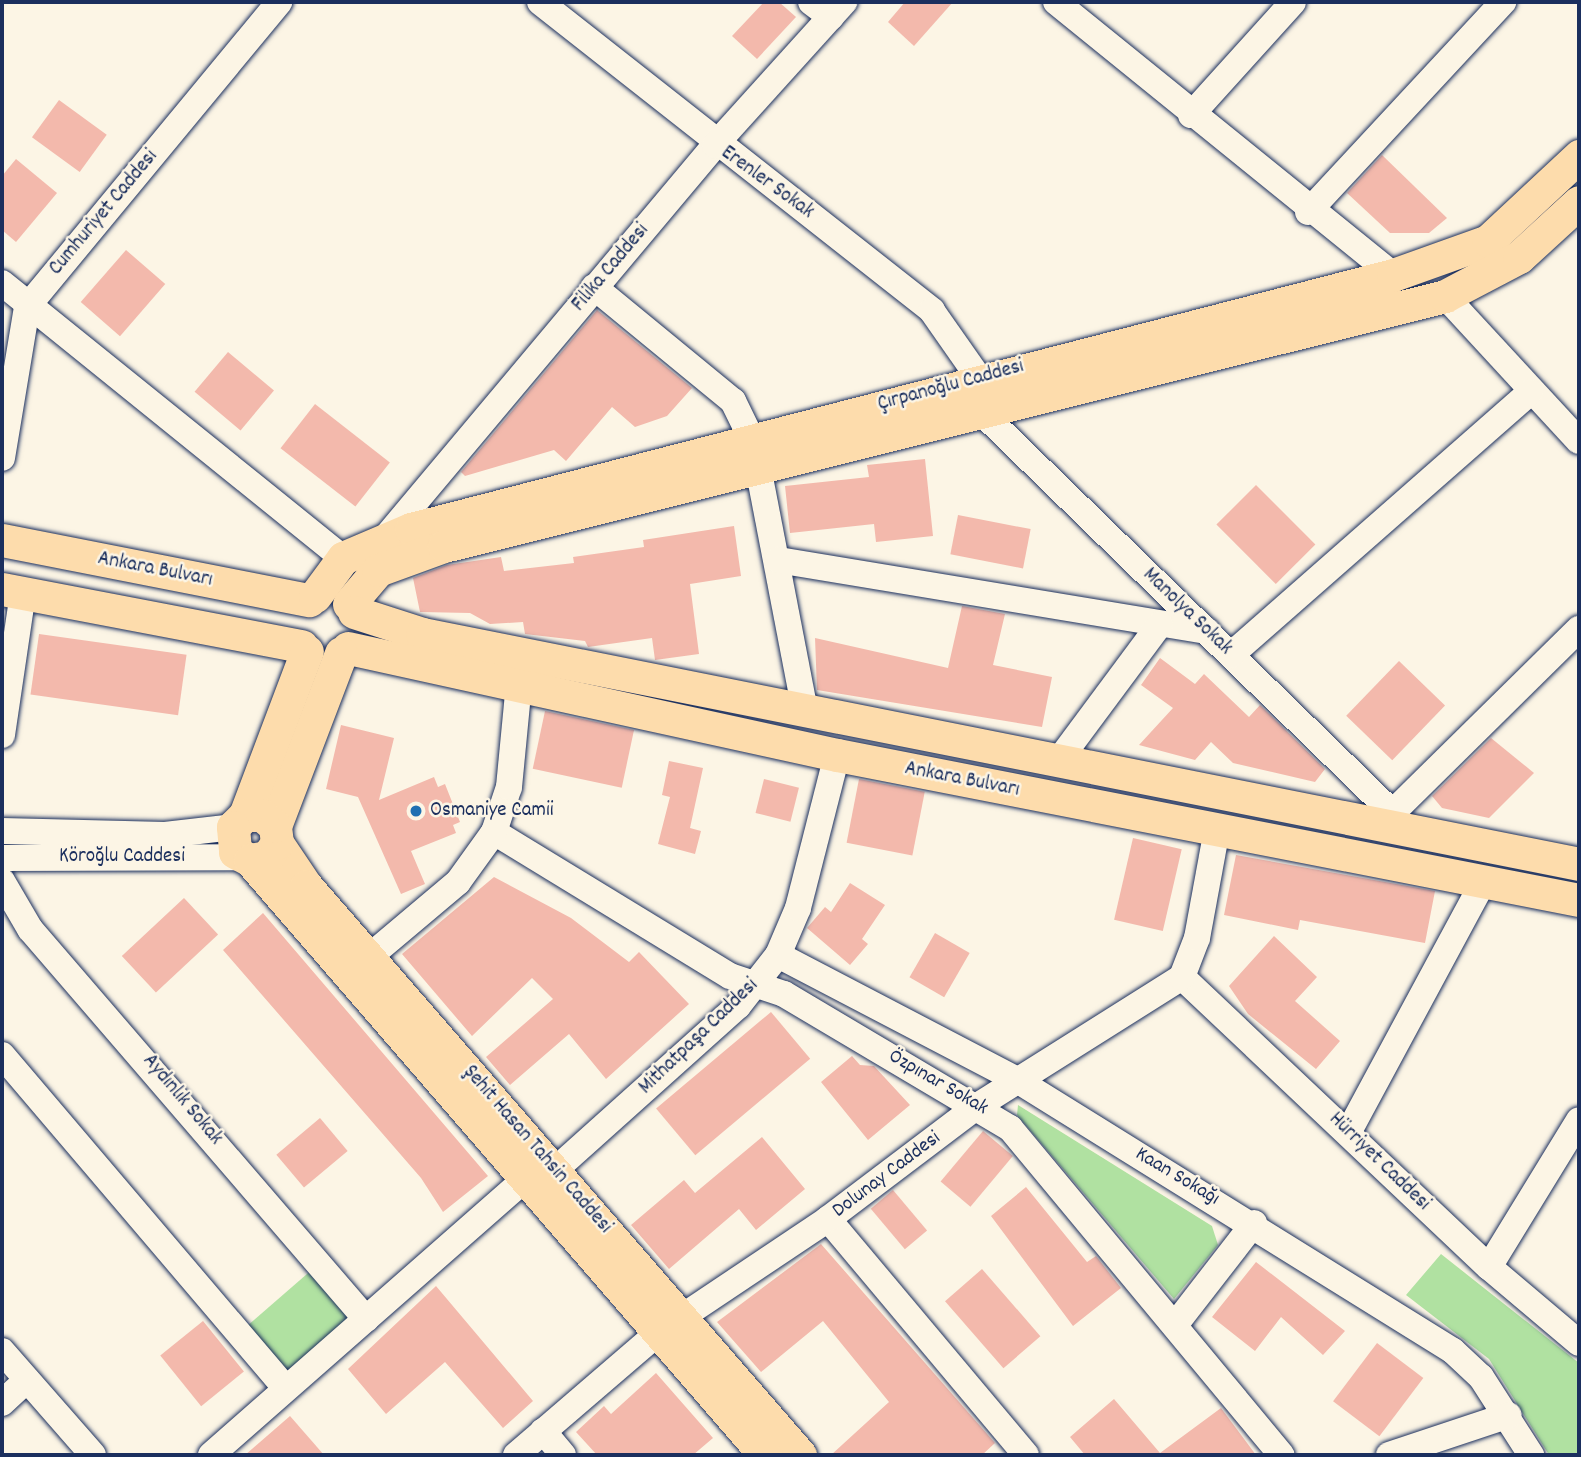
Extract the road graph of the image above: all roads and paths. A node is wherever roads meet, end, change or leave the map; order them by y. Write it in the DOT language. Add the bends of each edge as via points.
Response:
graph roads {
  1 [pos="279,2"];
  2 [pos="540,2"];
  3 [pos="1293,2"];
  4 [pos="1503,2"];
  5 [pos="829,7"];
  6 [pos="1073,7"];
  7 [pos="1191,115"];
  8 [pos="715,145"];
  9 [pos="1579,156"];
  10 [pos="1579,202"];
  11 [pos="1308,212"];
  12 [pos="1393,275"];
  13 [pos="2,283"];
  14 [pos="594,287"];
  15 [pos="1445,296"];
  16 [pos="27,307"];
  17 [pos="979,378"];
  18 [pos="8,383"];
  19 [pos="1530,392"];
  20 [pos="980,411"];
  21 [pos="1579,441"];
  22 [pos="755,453"];
  23 [pos="2,458"];
  24 [pos="2,540"];
  25 [pos="383,540"];
  26 [pos="343,558"];
  27 [pos="778,560"];
  28 [pos="12,591"];
  29 [pos="312,598"];
  30 [pos="351,608"];
  31 [pos="1160,624"];
  32 [pos="1207,631"];
  33 [pos="1578,631"];
  34 [pos="305,649"];
  35 [pos="345,651"];
  36 [pos="1231,655"];
  37 [pos="519,683"];
  38 [pos="805,710"];
  39 [pos="2,735"];
  40 [pos="837,755"];
  41 [pos="1059,760"];
  42 [pos="1386,819"];
  43 [pos="1217,829"];
  44 [pos="2,831"];
  45 [pos="494,832"];
  46 [pos="254,838"];
  47 [pos="2,858"];
  48 [pos="1579,864"];
  49 [pos="1484,880"];
  50 [pos="2,881"];
  51 [pos="1579,900"];
  52 [pos="778,955"];
  53 [pos="369,957"];
  54 [pos="1182,976"];
  55 [pos="757,985"];
  56 [pos="2,1055"];
  57 [pos="1017,1080"];
  58 [pos="979,1105"];
  59 [pos="1579,1120"];
  60 [pos="1348,1133"];
  61 [pos="539,1176"];
  62 [pos="828,1219"];
  63 [pos="1254,1223"];
  64 [pos="1489,1267"];
  65 [pos="366,1319"];
  66 [pos="1175,1325"];
  67 [pos="672,1326"];
  68 [pos="1579,1343"];
  69 [pos="2,1350"];
  70 [pos="27,1381"];
  71 [pos="285,1388"];
  72 [pos="2,1403"];
  73 [pos="1509,1416"];
  74 [pos="543,1431"];
  75 [pos="93,1455"];
  76 [pos="211,1455"];
  77 [pos="516,1455"];
  78 [pos="563,1455"];
  79 [pos="765,1455"];
  80 [pos="800,1455"];
  81 [pos="1026,1455"];
  82 [pos="1281,1455"];
  83 [pos="1389,1455"];
  84 [pos="1531,1455"];
  1 -- 16 [label="street, Cumhuriyet Caddesi"];
  2 -- 8 [label="street, Erenler Sokak"];
  3 -- 7 [label="street"];
  4 -- 11 [label="street"];
  5 -- 8 [label="street, Filika Caddesi"];
  6 -- 7 [label="street"];
  7 -- 11 [label="street"];
  8 -- 14 [label="street, Filika Caddesi"];
  8 -- 17 [label="street, Erenler Sokak" via="932,311"];
  9 -- 12 [label="main road, Çırpanoğlu Caddesi" via="1488,241"];
  10 -- 15 [label="main road, Çırpanoğlu Caddesi" via="1519,257"];
  11 -- 12 [label="street"];
  12 -- 17 [label="main road, Çırpanoğlu Caddesi"];
  13 -- 16 [label="street"];
  14 -- 22 [label="street" via="733,401"];
  14 -- 25 [label="street, Filika Caddesi"];
  15 -- 19 [label="street"];
  15 -- 20 [label="main road, Çırpanoğlu Caddesi"];
  16 -- 18 [label="street"];
  16 -- 26 [label="street"];
  17 -- 22 [label="main road, Çırpanoğlu Caddesi"];
  18 -- 23 [label="street"];
  19 -- 21 [label="street"];
  19 -- 36 [label="street"];
  20 -- 22 [label="main road, Çırpanoğlu Caddesi"];
  20 -- 32 [label="street, Manolya Sokak"];
  22 -- 25 [label="main road, Çırpanoğlu Caddesi"];
  22 -- 27 [label="street"];
  22 -- 30 [label="main road, Çırpanoğlu Caddesi" via="390,564 367,579"];
  24 -- 29 [label="main road, Ankara Bulvarı"];
  25 -- 26 [label="main road, Çırpanoğlu Caddesi"];
  26 -- 29 [label="main road"];
  27 -- 31 [label="street"];
  27 -- 38 [label="street"];
  28 -- 34 [label="main road, Ankara Bulvarı"];
  28 -- 39 [label="street"];
  29 -- 30 [label="main road, Ankara Bulvarı" via="333,595"];
  29 -- 34 [label="main road" via="296,618"];
  30 -- 35 [label="main road" via="357,631"];
  30 -- 38 [label="main road, Ankara Bulvarı" via="422,634"];
  31 -- 32 [label="street"];
  31 -- 41 [label="street"];
  32 -- 36 [label="street, Manolya Sokak"];
  33 -- 42 [label="street"];
  34 -- 35 [label="main road, Ankara Bulvarı" via="327,657"];
  34 -- 46 [label="main road"];
  35 -- 37 [label="main road, Ankara Bulvarı"];
  35 -- 46 [label="main road"];
  36 -- 42 [label="street, Manolya Sokak"];
  37 -- 40 [label="main road, Ankara Bulvarı"];
  37 -- 45 [label="street" via="509,787"];
  38 -- 41 [label="main road, Ankara Bulvarı"];
  40 -- 43 [label="main road, Ankara Bulvarı"];
  40 -- 52 [label="street, Mithatpaşa Caddesi" via="798,908"];
  41 -- 42 [label="main road, Ankara Bulvarı"];
  42 -- 48 [label="main road, Ankara Bulvarı"];
  43 -- 49 [label="main road, Ankara Bulvarı"];
  43 -- 54 [label="street" via="1197,939"];
  44 -- 46 [label="street, Köroğlu Caddesi"];
  45 -- 53 [label="street" via="458,882"];
  45 -- 55 [label="street, Özpınar Sokak" via="730,976"];
  46 -- 47 [label="street, Köroğlu Caddesi"];
  46 -- 53 [label="main road, Şehit Hasan Tahsin Caddesi"];
  46 -- 61 [label="main road, Şehit Hasan Tahsin Caddesi"];
  49 -- 51 [label="main road, Ankara Bulvarı"];
  49 -- 60 [label="street"];
  50 -- 65 [label="street, Aydınlık Sokak" via="30,929"];
  52 -- 55 [label="street, Mithatpaşa Caddesi"];
  52 -- 57 [label="street, Kaan Sokağı"];
  53 -- 61 [label="main road, Şehit Hasan Tahsin Caddesi"];
  54 -- 57 [label="street, Dolunay Caddesi"];
  54 -- 60 [label="street, Hürriyet Caddesi"];
  55 -- 58 [label="street, Özpınar Sokak"];
  55 -- 61 [label="street, Mithatpaşa Caddesi"];
  56 -- 71 [label="street"];
  57 -- 58 [label="street, Dolunay Caddesi"];
  57 -- 63 [label="street, Kaan Sokağı"];
  58 -- 62 [label="street, Dolunay Caddesi"];
  58 -- 66 [label="street, Özpınar Sokak" via="1010,1128"];
  59 -- 64 [label="street"];
  60 -- 64 [label="street, Hürriyet Caddesi"];
  61 -- 65 [label="street, Mithatpaşa Caddesi"];
  61 -- 67 [label="main road, Şehit Hasan Tahsin Caddesi"];
  62 -- 67 [label="street, Dolunay Caddesi"];
  62 -- 81 [label="street"];
  63 -- 66 [label="street"];
  63 -- 73 [label="street, Kaan Sokağı" via="1453,1351"];
  64 -- 68 [label="street, Hürriyet Caddesi"];
  65 -- 71 [label="street, Mithatpaşa Caddesi"];
  66 -- 82 [label="street, Özpınar Sokak"];
  67 -- 74 [label="street, Dolunay Caddesi"];
  67 -- 79 [label="main road, Şehit Hasan Tahsin Caddesi"];
  67 -- 80 [label="main road, Şehit Hasan Tahsin Caddesi"];
  69 -- 70 [label="street"];
  70 -- 72 [label="street"];
  70 -- 75 [label="street"];
  71 -- 76 [label="street, Mithatpaşa Caddesi"];
  73 -- 83 [label="street"];
  73 -- 84 [label="street, Kaan Sokağı"];
  74 -- 77 [label="street, Dolunay Caddesi"];
  74 -- 78 [label="street"];
}
